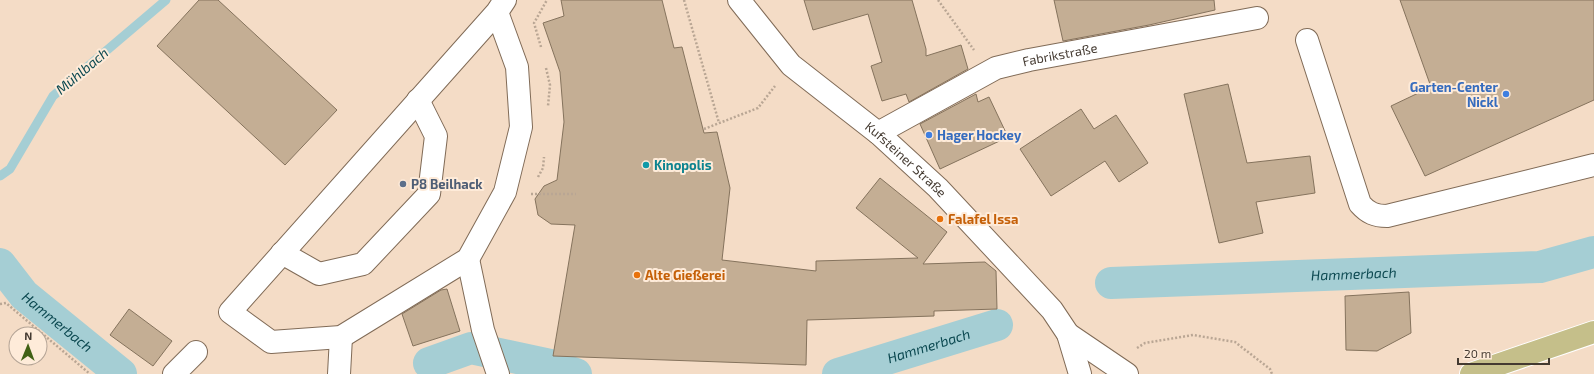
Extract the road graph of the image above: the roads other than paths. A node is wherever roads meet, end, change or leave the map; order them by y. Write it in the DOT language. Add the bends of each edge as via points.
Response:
graph roads {
  1 [pos="739,0"];
  2 [pos="501,6"];
  3 [pos="1257,18"];
  4 [pos="1307,40"];
  5 [pos="418,100"];
  6 [pos="878,133"];
  7 [pos="1594,166"];
  8 [pos="282,253"];
  9 [pos="468,259"];
  10 [pos="1594,332"];
  11 [pos="1068,334"];
  12 [pos="341,336"];
  13 [pos="196,352"];
  14 [pos="1119,369"];
  15 [pos="174,374"];
  16 [pos="339,374"];
  17 [pos="498,374"];
  18 [pos="1080,374"];
  19 [pos="1471,374"];
  1 -- 6 [label="street, Kufsteiner Straße" via="791,65"];
  2 -- 5 [label="street"];
  2 -- 9 [label="street" via="517,67 521,127 505,192"];
  3 -- 6 [label="street, Fabrikstraße" via="996,68"];
  4 -- 7 [label="street" via="1360,204 1372,214 1387,216"];
  5 -- 8 [label="street"];
  5 -- 8 [label="street" via="436,136 430,194 363,264 319,274"];
  6 -- 11 [label="street, Kufsteiner Straße" via="938,188 1052,310"];
  8 -- 12 [label="street" via="230,312 271,342"];
  9 -- 12 [label="street"];
  9 -- 17 [label="street" via="483,330"];
  10 -- 19 [label="main road"];
  11 -- 14 [label="street"];
  11 -- 18 [label="street, Kufsteiner Straße"];
  12 -- 16 [label="street"];
  13 -- 15 [label="street"];
}
